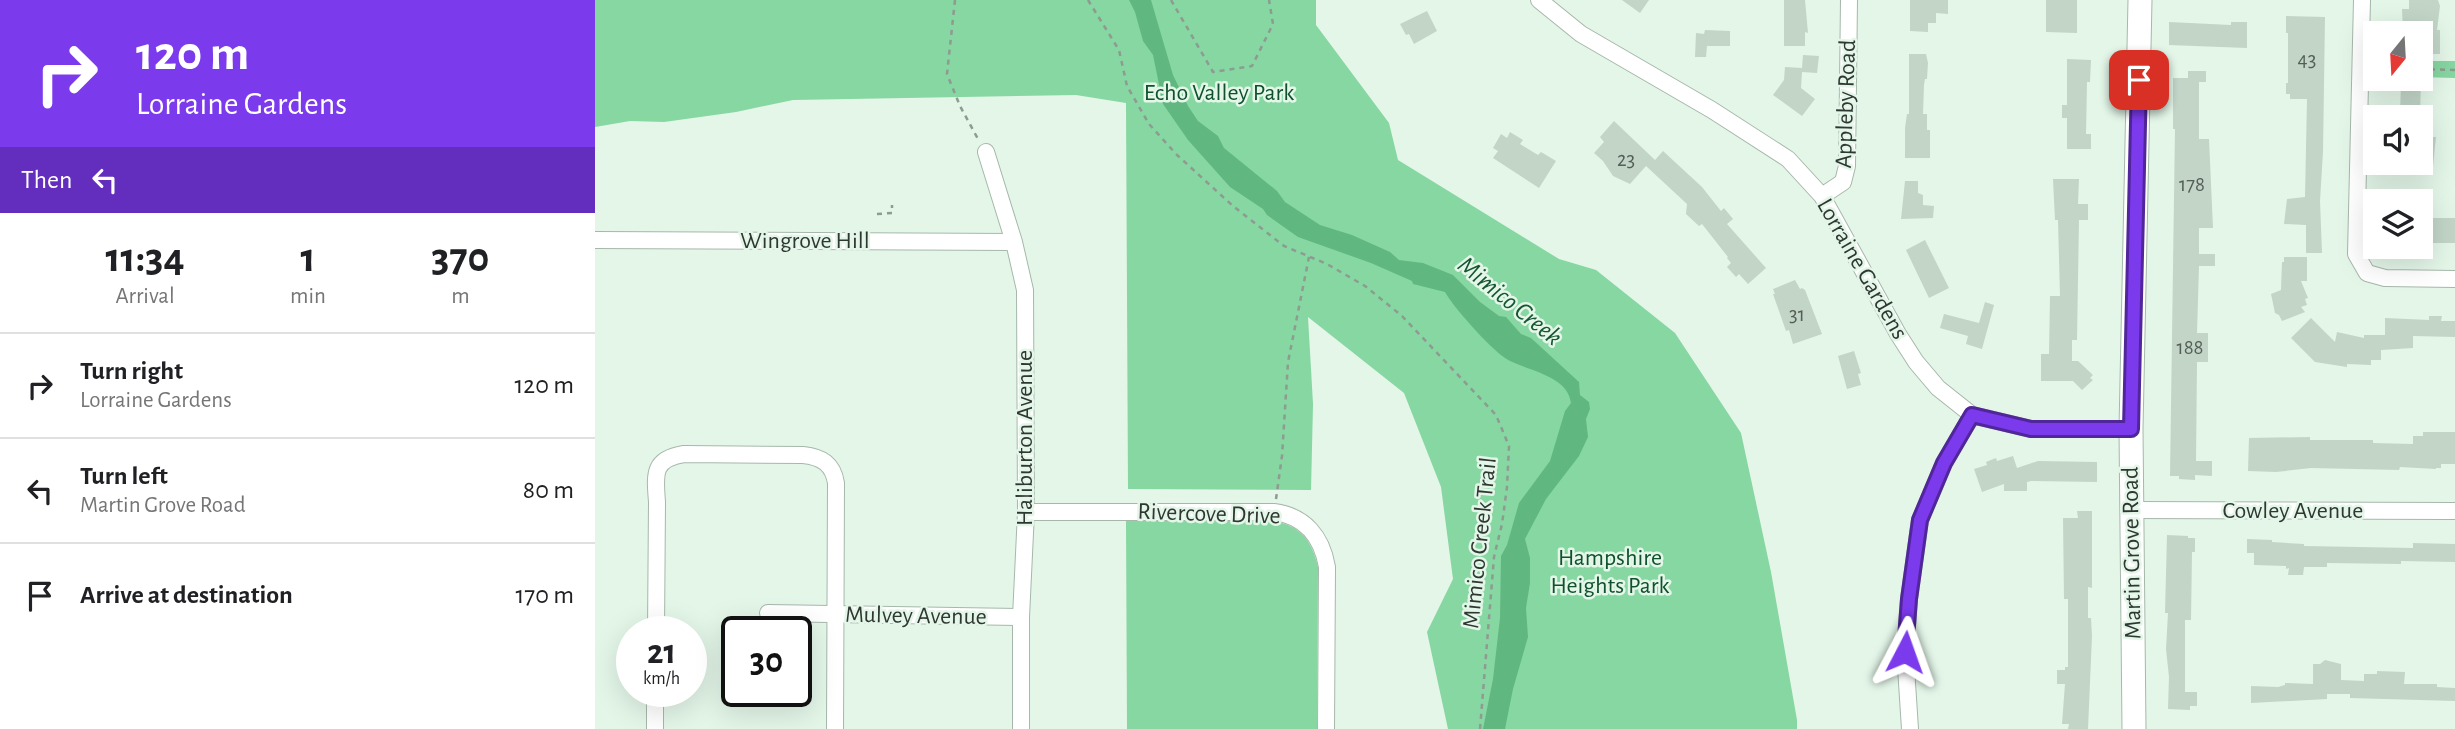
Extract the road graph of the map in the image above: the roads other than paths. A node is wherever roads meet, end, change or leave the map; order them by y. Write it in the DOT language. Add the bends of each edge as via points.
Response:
graph roads {
  1 [pos="1539,0"];
  2 [pos="1849,0"];
  3 [pos="2140,0"];
  4 [pos="2362,0"];
  5 [pos="986,152"];
  6 [pos="1822,196"];
  7 [pos="595,240"];
  8 [pos="1014,242"];
  9 [pos="2455,279"];
  10 [pos="1972,415"];
  11 [pos="2131,429"];
  12 [pos="2131,510"];
  13 [pos="2455,511"];
  14 [pos="1026,512"];
  15 [pos="768,613"];
  16 [pos="835,615"];
  17 [pos="656,616"];
  18 [pos="1021,617"];
  19 [pos="655,707"];
  20 [pos="655,729"];
  21 [pos="835,729"];
  22 [pos="1021,729"];
  23 [pos="1326,729"];
  24 [pos="1910,729"];
  25 [pos="2134,729"];
  1 -- 6 [label="street, Lorraine Gardens" via="1581,34 1788,159"];
  2 -- 6 [label="street, Appleby Road" via="1847,166 1843,182"];
  3 -- 11 [label="main road, Martin Grove Road"];
  4 -- 9 [label="street" via="2355,254 2367,272 2385,278"];
  5 -- 8 [label="street, Haliburton Avenue"];
  6 -- 10 [label="street, Lorraine Gardens" via="1916,362"];
  7 -- 8 [label="street, Wingrove Hill"];
  8 -- 14 [label="street, Haliburton Avenue" via="1025,290"];
  10 -- 11 [label="street, Lorraine Gardens" via="2031,429"];
  10 -- 24 [label="street" via="1944,463 1920,520 1905,652"];
  11 -- 12 [label="main road, Martin Grove Road"];
  12 -- 13 [label="street, Cowley Avenue"];
  12 -- 25 [label="main road, Martin Grove Road"];
  14 -- 18 [label="street, Haliburton Avenue"];
  14 -- 23 [label="street, Rivercove Drive" via="1274,512 1305,524 1326,559"];
  15 -- 16 [label="street, Mulvey Avenue"];
  16 -- 17 [label="street" via="837,483 827,463 803,455 684,454 671,456 657,470"];
  16 -- 18 [label="street, Mulvey Avenue"];
  16 -- 21 [label="street"];
  18 -- 22 [label="street, Haliburton Avenue"];
  19 -- 20 [label="street"];
}
